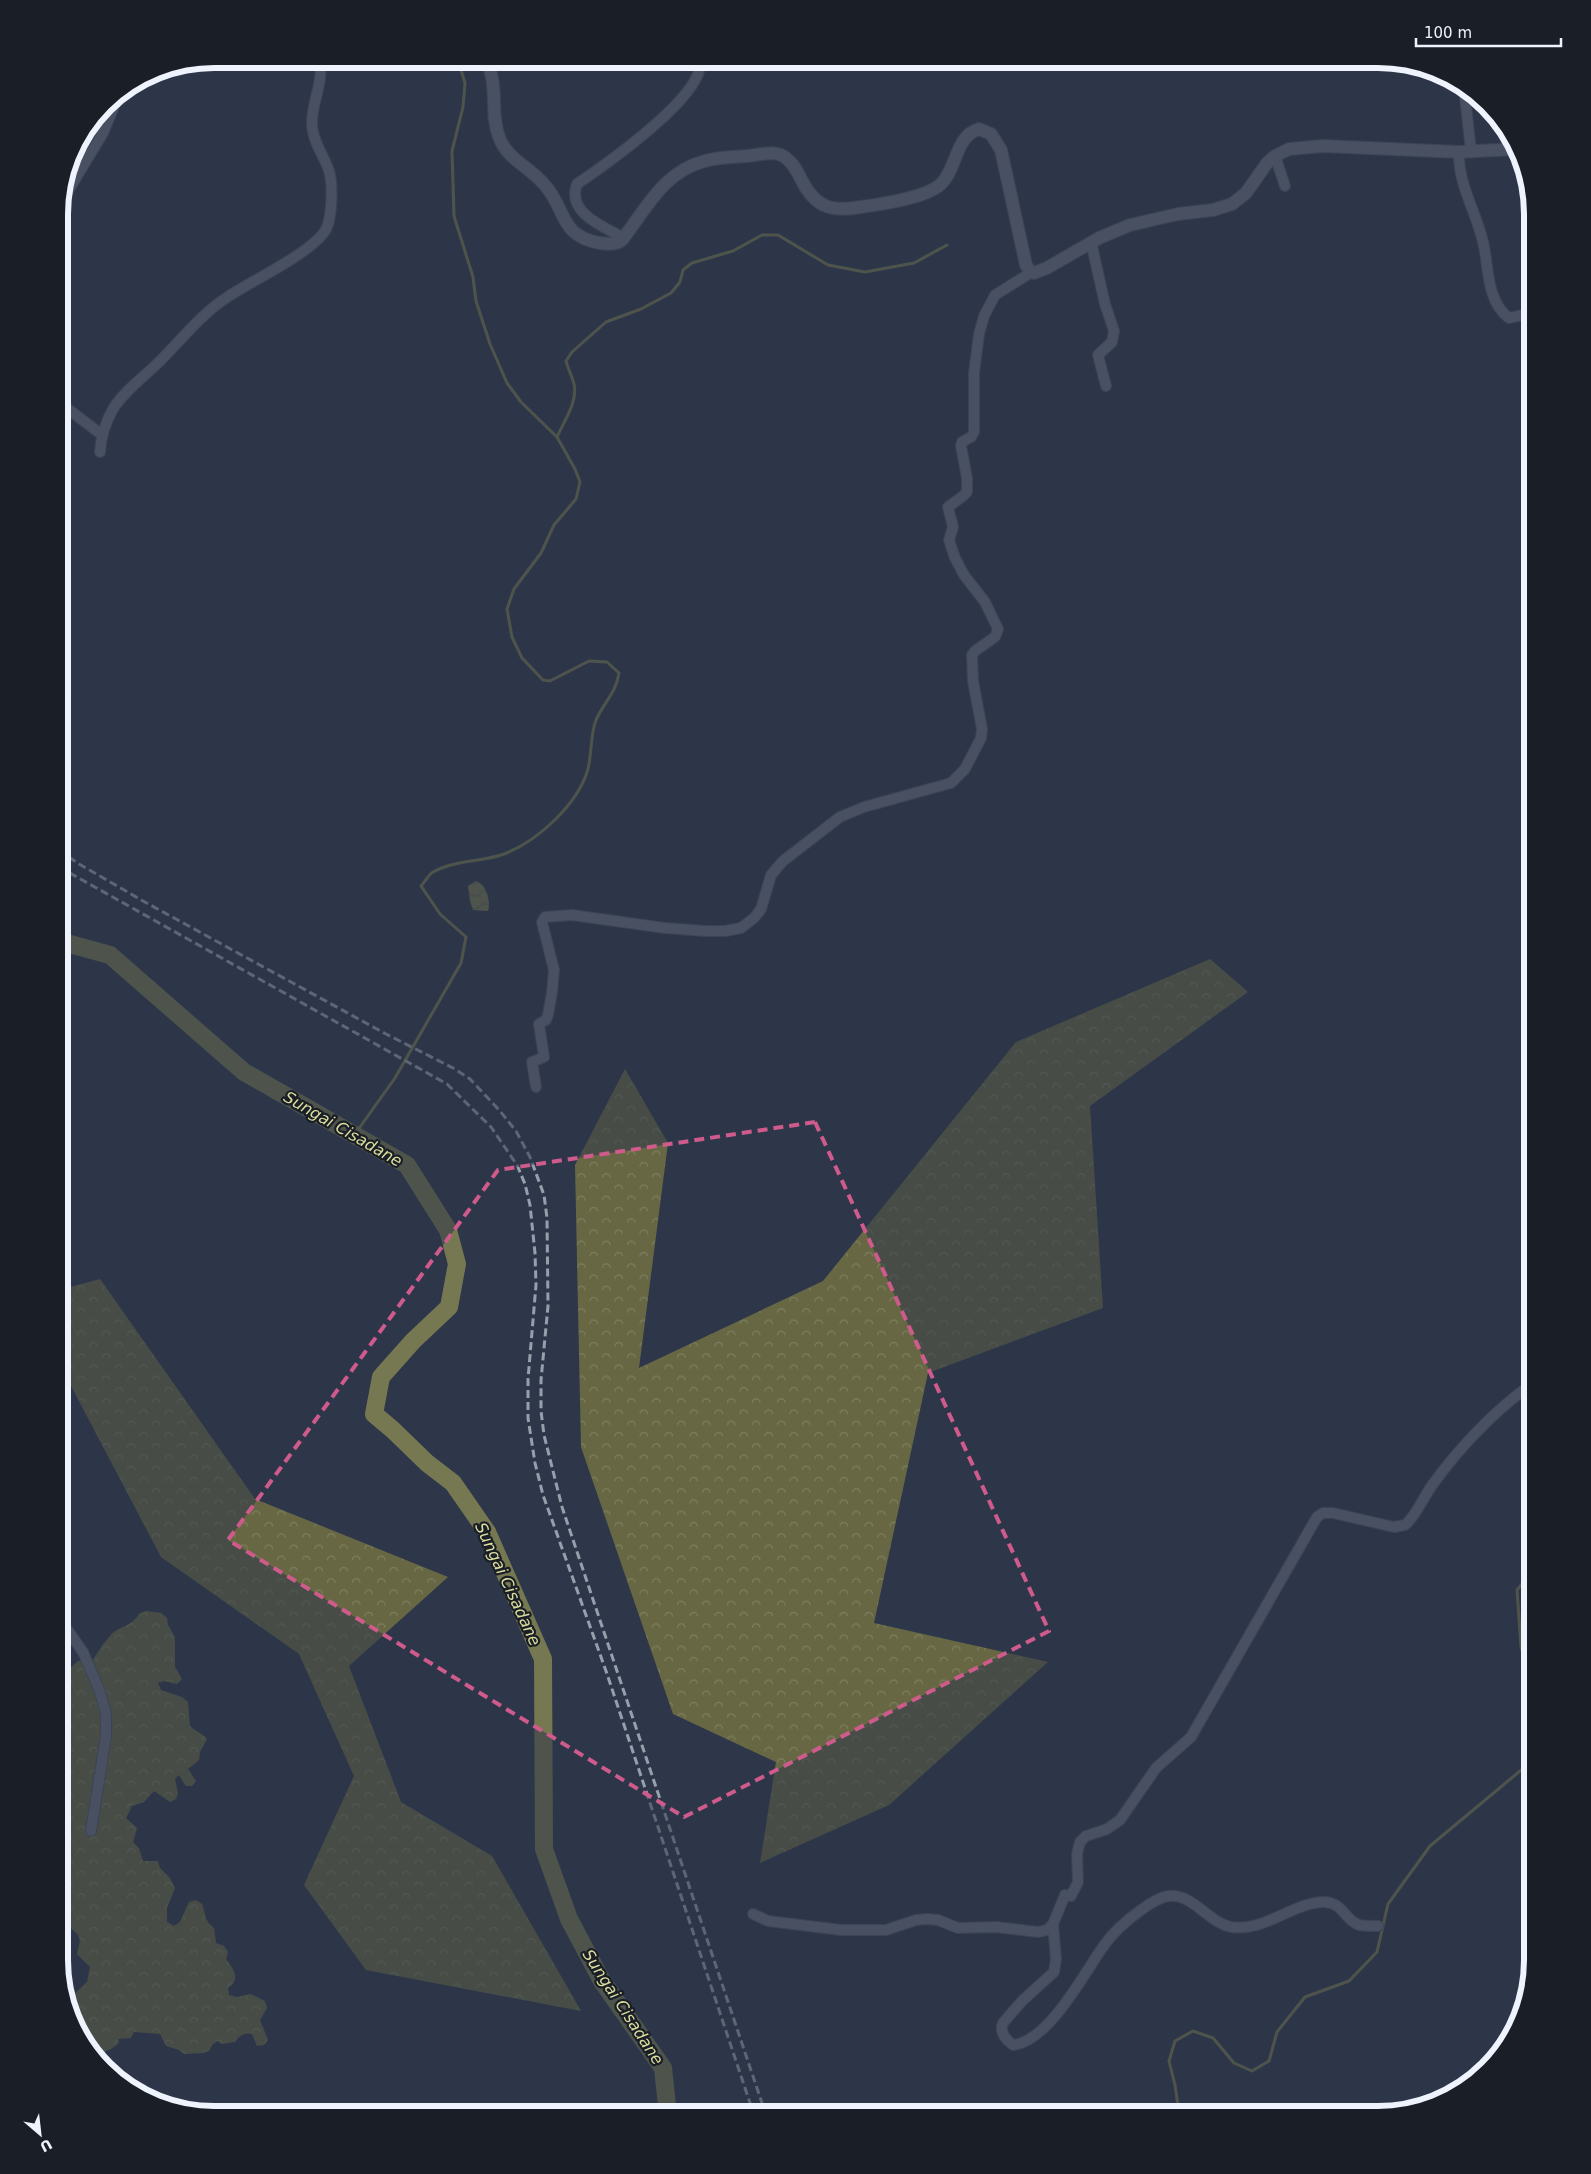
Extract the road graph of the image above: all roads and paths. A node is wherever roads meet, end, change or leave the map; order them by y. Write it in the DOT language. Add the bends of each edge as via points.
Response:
graph roads {
  1 [pos="321,68"];
  2 [pos="490,68"];
  3 [pos="700,68"];
  4 [pos="1464,96"];
  5 [pos="113,107"];
  6 [pos="1508,149"];
  7 [pos="1465,152"];
  8 [pos="1275,156"];
  9 [pos="1285,186"];
  10 [pos="70,187"];
  11 [pos="624,238"];
  12 [pos="1091,242"];
  13 [pos="1032,272"];
  14 [pos="1524,315"];
  15 [pos="1106,386"];
  16 [pos="68,409"];
  17 [pos="102,436"];
  18 [pos="100,452"];
  19 [pos="536,1087"];
  20 [pos="1524,1391"];
  21 [pos="68,1631"];
  22 [pos="91,1831"];
  23 [pos="753,1914"];
  24 [pos="1053,1924"];
  25 [pos="1378,1926"];
  1 -- 17 [label="street" via="312,125 315,142 331,181 325,231 283,264 228,296 206,313 114,407"];
  2 -- 11 [label="street" via="494,84 497,132 509,155 546,185 570,229 588,240 604,243 618,243"];
  3 -- 11 [label="street" via="678,102 652,128 577,184 574,190 586,218"];
  4 -- 7 [label="street"];
  5 -- 10 [label="street"];
  6 -- 7 [label="street"];
  7 -- 8 [label="street" via="1314,146 1288,149"];
  7 -- 14 [label="street" via="1459,167 1483,240 1492,292 1501,312 1508,318"];
  8 -- 9 [label="street"];
  8 -- 12 [label="street" via="1244,196 1232,204 1139,222"];
  11 -- 13 [label="street" via="665,184 686,168 704,161 782,155 791,163 814,199 831,209 843,210 892,201 936,188 947,177 967,136 984,130 994,138 1003,156 1026,265"];
  12 -- 13 [label="street" via="1041,271"];
  12 -- 15 [label="street" via="1114,332 1112,342 1098,355"];
  13 -- 19 [label="street" via="995,295 984,316 974,373 974,432 961,446 967,488 963,496 948,507 953,527 949,540 955,558 998,629 995,637 972,655 982,729 981,738 965,768 951,783 864,807 832,823 775,868 761,909 741,928 725,931 665,928 572,915 545,917 542,922 554,976 548,1014 546,1020 539,1024 544,1057 532,1062"];
  16 -- 17 [label="street"];
  17 -- 18 [label="street"];
  20 -- 24 [label="street" via="1488,1420 1456,1456 1405,1525 1394,1527 1333,1512 1317,1517 1192,1737 1156,1768 1120,1820 1080,1842 1078,1882 1071,1896 1065,1895"];
  21 -- 22 [label="street" via="83,1652 106,1714 106,1736"];
  23 -- 24 [label="street" via="768,1921 841,1930 886,1930 923,1918 958,1928 996,1927 1033,1932 1046,1930"];
  24 -- 25 [label="street" via="1054,1972 1003,2023 1001,2031 1013,2045 1026,2042 1072,1997 1106,1943 1126,1921 1167,1896 1181,1897 1231,1926 1255,1925 1322,1902 1338,1906 1359,1925"];
}
